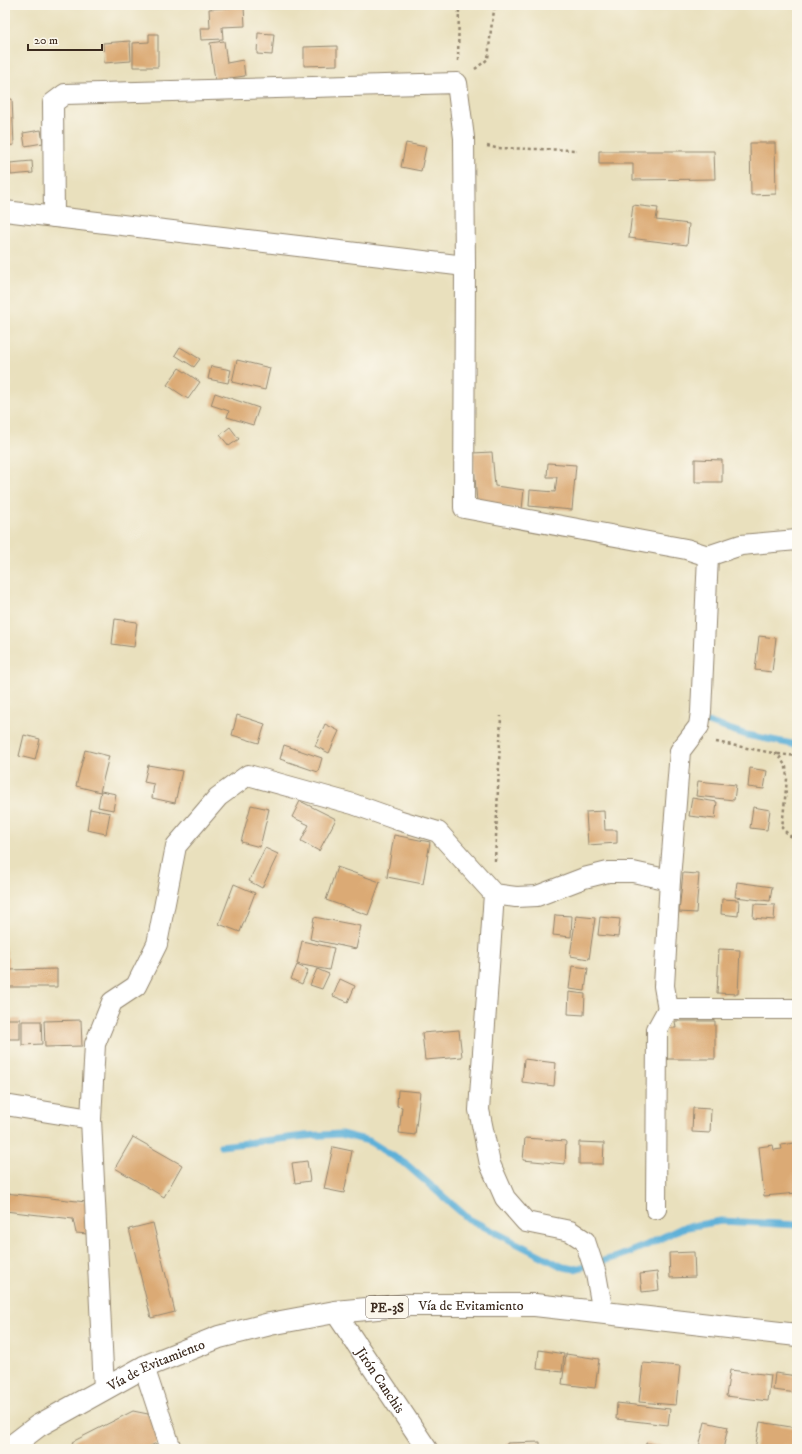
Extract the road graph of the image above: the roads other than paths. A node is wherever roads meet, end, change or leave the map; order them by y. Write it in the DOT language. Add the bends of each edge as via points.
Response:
graph roads {
  1 [pos="5,211"];
  2 [pos="54,216"];
  3 [pos="465,266"];
  4 [pos="797,540"];
  5 [pos="708,556"];
  6 [pos="670,880"];
  7 [pos="494,894"];
  8 [pos="668,1009"];
  9 [pos="797,1009"];
  10 [pos="5,1105"];
  11 [pos="91,1119"];
  12 [pos="656,1209"];
  13 [pos="335,1312"];
  14 [pos="604,1313"];
  15 [pos="797,1335"];
  16 [pos="144,1367"];
  17 [pos="104,1389"];
  18 [pos="8,1449"];
  19 [pos="171,1449"];
  20 [pos="426,1449"];
  1 -- 2 [label="street"];
  2 -- 3 [label="street"];
  2 -- 3 [label="street" via="53,103 65,94 457,83 464,138"];
  3 -- 5 [label="street" via="464,508 686,549"];
  4 -- 5 [label="street" via="741,545"];
  5 -- 6 [label="street" via="697,725 680,751"];
  6 -- 7 [label="street" via="632,872 608,872 584,878 537,896"];
  6 -- 8 [label="street" via="664,986"];
  7 -- 11 [label="street" via="438,832 353,804 248,775 218,797 176,846 157,944 136,986 112,1002 95,1044"];
  7 -- 14 [label="street" via="479,1110 490,1164 505,1198 526,1222 570,1231 585,1241 594,1265"];
  8 -- 9 [label="street"];
  8 -- 12 [label="street" via="657,1029"];
  10 -- 11 [label="street"];
  11 -- 17 [label="street"];
  13 -- 14 [label="highway, Vía de Evitamiento / PE-3S" via="409,1305 535,1305"];
  13 -- 16 [label="highway, Vía de Evitamiento / PE-3S" via="219,1337"];
  13 -- 20 [label="street, Jirón Canchis"];
  14 -- 15 [label="highway, Vía de Evitamiento / PE-3S"];
  16 -- 17 [label="highway, Vía de Evitamiento / PE-3S"];
  16 -- 19 [label="street"];
  17 -- 18 [label="highway, Vía de Evitamiento / PE-3S" via="38,1426"];
}
